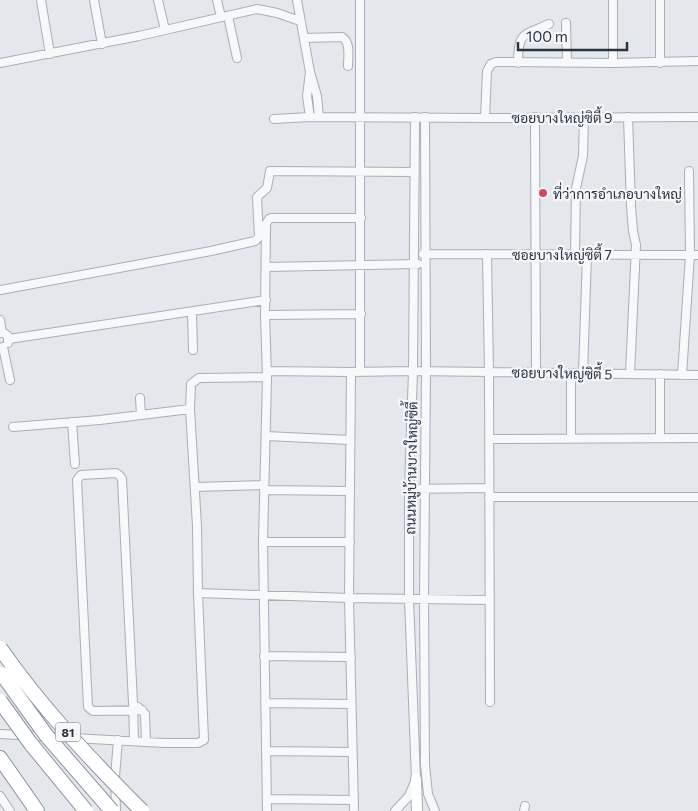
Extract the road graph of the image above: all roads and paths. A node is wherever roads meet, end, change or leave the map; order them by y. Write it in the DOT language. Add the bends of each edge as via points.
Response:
graph roads {
  1 [pos="41,0"];
  2 [pos="94,0"];
  3 [pos="158,0"];
  4 [pos="218,0"];
  5 [pos="297,0"];
  6 [pos="360,0"];
  7 [pos="660,0"];
  8 [pos="613,2"];
  9 [pos="224,17"];
  10 [pos="300,21"];
  11 [pos="566,23"];
  12 [pos="549,24"];
  13 [pos="165,30"];
  14 [pos="304,38"];
  15 [pos="102,44"];
  16 [pos="50,54"];
  17 [pos="237,58"];
  18 [pos="698,61"];
  19 [pos="0,63"];
  20 [pos="518,63"];
  21 [pos="567,63"];
  22 [pos="613,63"];
  23 [pos="660,63"];
  24 [pos="348,66"];
  25 [pos="310,72"];
  26 [pos="698,116"];
  27 [pos="310,117"];
  28 [pos="319,117"];
  29 [pos="361,117"];
  30 [pos="415,117"];
  31 [pos="425,117"];
  32 [pos="535,117"];
  33 [pos="584,117"];
  34 [pos="628,117"];
  35 [pos="485,118"];
  36 [pos="274,119"];
  37 [pos="360,171"];
  38 [pos="689,171"];
  39 [pos="414,172"];
  40 [pos="361,218"];
  41 [pos="414,254"];
  42 [pos="426,254"];
  43 [pos="487,254"];
  44 [pos="536,254"];
  45 [pos="575,254"];
  46 [pos="587,254"];
  47 [pos="635,255"];
  48 [pos="694,255"];
  49 [pos="414,264"];
  50 [pos="425,264"];
  51 [pos="360,265"];
  52 [pos="266,267"];
  53 [pos="0,290"];
  54 [pos="266,300"];
  55 [pos="192,312"];
  56 [pos="361,314"];
  57 [pos="265,315"];
  58 [pos="0,320"];
  59 [pos="1,333"];
  60 [pos="9,338"];
  61 [pos="1,347"];
  62 [pos="194,350"];
  63 [pos="360,371"];
  64 [pos="413,371"];
  65 [pos="426,371"];
  66 [pos="351,372"];
  67 [pos="489,372"];
  68 [pos="536,372"];
  69 [pos="571,373"];
  70 [pos="583,373"];
  71 [pos="267,374"];
  72 [pos="630,374"];
  73 [pos="660,374"];
  74 [pos="682,375"];
  75 [pos="698,375"];
  76 [pos="10,380"];
  77 [pos="140,398"];
  78 [pos="190,409"];
  79 [pos="141,415"];
  80 [pos="72,422"];
  81 [pos="13,427"];
  82 [pos="266,436"];
  83 [pos="571,438"];
  84 [pos="660,438"];
  85 [pos="698,438"];
  86 [pos="489,439"];
  87 [pos="350,440"];
  88 [pos="75,464"];
  89 [pos="194,487"];
  90 [pos="264,488"];
  91 [pos="409,489"];
  92 [pos="424,489"];
  93 [pos="350,491"];
  94 [pos="489,492"];
  95 [pos="698,497"];
  96 [pos="264,542"];
  97 [pos="350,542"];
  98 [pos="198,593"];
  99 [pos="264,594"];
  100 [pos="350,598"];
  101 [pos="409,599"];
  102 [pos="424,599"];
  103 [pos="489,600"];
  104 [pos="0,648"];
  105 [pos="264,656"];
  106 [pos="351,657"];
  107 [pos="0,671"];
  108 [pos="0,701"];
  109 [pos="490,702"];
  110 [pos="265,703"];
  111 [pos="352,704"];
  112 [pos="133,706"];
  113 [pos="0,734"];
  114 [pos="118,740"];
  115 [pos="134,741"];
  116 [pos="146,742"];
  117 [pos="266,751"];
  118 [pos="352,752"];
  119 [pos="0,758"];
  120 [pos="416,779"];
  121 [pos="0,796"];
  122 [pos="267,799"];
  123 [pos="353,800"];
  124 [pos="354,809"];
  125 [pos="10,811"];
  126 [pos="37,811"];
  127 [pos="86,811"];
  128 [pos="112,811"];
  129 [pos="116,811"];
  130 [pos="142,811"];
  131 [pos="267,811"];
  132 [pos="395,811"];
  133 [pos="416,811"];
  134 [pos="435,811"];
  1 -- 16 [label="street"];
  2 -- 15 [label="street"];
  3 -- 13 [label="street"];
  4 -- 9 [label="street"];
  5 -- 10 [label="street"];
  6 -- 29 [label="street"];
  7 -- 23 [label="street"];
  8 -- 22 [label="street"];
  9 -- 10 [label="street" via="257,9"];
  9 -- 13 [label="street"];
  9 -- 17 [label="street"];
  10 -- 14 [label="street"];
  11 -- 21 [label="street"];
  12 -- 20 [label="street" via="521,38"];
  13 -- 15 [label="street"];
  14 -- 24 [label="street" via="342,37 348,46"];
  14 -- 25 [label="street"];
  15 -- 16 [label="street"];
  16 -- 19 [label="street"];
  18 -- 23 [label="street"];
  20 -- 21 [label="street"];
  20 -- 35 [label="street" via="496,62 489,67"];
  21 -- 22 [label="street"];
  22 -- 23 [label="street"];
  25 -- 27 [label="street" via="307,96"];
  25 -- 28 [label="street"];
  26 -- 34 [label="street, ซอยบางใหญ่ซิตี้ 9"];
  27 -- 28 [label="street, ซอยบางใหญ่ซิตี้ 9"];
  27 -- 36 [label="street, ซอยบางใหญ่ซิตี้ 9"];
  28 -- 29 [label="street, ซอยบางใหญ่ซิตี้ 9"];
  29 -- 30 [label="street, ซอยบางใหญ่ซิตี้ 9"];
  29 -- 37 [label="street"];
  30 -- 31 [label="street, ซอยบางใหญ่ซิตี้ 9"];
  30 -- 39 [label="street, ถนนหมู่บ้านบางใหญ่ซิตี้"];
  31 -- 35 [label="street, ซอยบางใหญ่ซิตี้ 9"];
  31 -- 42 [label="street, ถนนหมู่บ้านบางใหญ่ซิตี้"];
  32 -- 33 [label="street, ซอยบางใหญ่ซิตี้ 9"];
  32 -- 35 [label="street, ซอยบางใหญ่ซิตี้ 9"];
  32 -- 44 [label="street"];
  33 -- 34 [label="street, ซอยบางใหญ่ซิตี้ 9"];
  33 -- 45 [label="street" via="582,162 576,188"];
  34 -- 47 [label="street"];
  37 -- 39 [label="street"];
  37 -- 40 [label="street"];
  37 -- 53 [label="street" via="270,171 267,188 257,197 259,237 255,242"];
  38 -- 48 [label="street"];
  39 -- 41 [label="street, ถนนหมู่บ้านบางใหญ่ซิตี้"];
  40 -- 51 [label="street"];
  40 -- 52 [label="street" via="268,219"];
  41 -- 42 [label="street, ซอยบางใหญ่ซิตี้ 7"];
  41 -- 49 [label="street, ถนนหมู่บ้านบางใหญ่ซิตี้"];
  42 -- 43 [label="street, ซอยบางใหญ่ซิตี้ 7"];
  42 -- 50 [label="street, ถนนหมู่บ้านบางใหญ่ซิตี้"];
  43 -- 44 [label="street, ซอยบางใหญ่ซิตี้ 7"];
  43 -- 67 [label="street"];
  44 -- 45 [label="street, ซอยบางใหญ่ซิตี้ 7"];
  44 -- 68 [label="street"];
  45 -- 46 [label="street, ซอยบางใหญ่ซิตี้ 7"];
  46 -- 47 [label="street, ซอยบางใหญ่ซิตี้ 7"];
  46 -- 70 [label="street"];
  47 -- 48 [label="street, ซอยบางใหญ่ซิตี้ 7"];
  47 -- 72 [label="street"];
  48 -- 74 [label="street"];
  49 -- 50 [label="street"];
  49 -- 51 [label="street"];
  49 -- 64 [label="street, ถนนหมู่บ้านบางใหญ่ซิตี้"];
  50 -- 65 [label="street, ถนนหมู่บ้านบางใหญ่ซิตี้"];
  51 -- 52 [label="street"];
  51 -- 56 [label="street"];
  52 -- 54 [label="street"];
  54 -- 55 [label="street"];
  54 -- 57 [label="street"];
  55 -- 60 [label="street"];
  55 -- 62 [label="street"];
  56 -- 57 [label="street"];
  56 -- 63 [label="street"];
  57 -- 71 [label="street"];
  58 -- 59 [label="street"];
  59 -- 60 [label="street"];
  60 -- 61 [label="street" via="8,344"];
  61 -- 76 [label="street"];
  63 -- 64 [label="street, ซอยบางใหญ่ซิตี้ 5"];
  63 -- 66 [label="street, ซอยบางใหญ่ซิตี้ 5"];
  64 -- 65 [label="street, ซอยบางใหญ่ซิตี้ 5"];
  64 -- 91 [label="street, ถนนหมู่บ้านบางใหญ่ซิตี้"];
  65 -- 67 [label="street, ซอยบางใหญ่ซิตี้ 5"];
  65 -- 92 [label="street, ถนนหมู่บ้านบางใหญ่ซิตี้"];
  66 -- 71 [label="street, ซอยบางใหญ่ซิตี้ 5"];
  66 -- 87 [label="street"];
  67 -- 68 [label="street, ซอยบางใหญ่ซิตี้ 5"];
  67 -- 86 [label="street"];
  68 -- 69 [label="street, ซอยบางใหญ่ซิตี้ 5"];
  69 -- 70 [label="street, ซอยบางใหญ่ซิตี้ 5"];
  69 -- 83 [label="street"];
  70 -- 72 [label="street, ซอยบางใหญ่ซิตี้ 5"];
  71 -- 78 [label="street, ซอยบางใหญ่ซิตี้ 5" via="199,378 191,384"];
  71 -- 82 [label="street"];
  72 -- 73 [label="street, ซอยบางใหญ่ซิตี้ 5"];
  73 -- 74 [label="street, ซอยบางใหญ่ซิตี้ 5"];
  73 -- 84 [label="street"];
  74 -- 75 [label="street, ซอยบางใหญ่ซิตี้ 5"];
  77 -- 79 [label="street"];
  78 -- 79 [label="street"];
  78 -- 89 [label="street"];
  79 -- 80 [label="street"];
  80 -- 81 [label="street"];
  80 -- 88 [label="street"];
  82 -- 87 [label="street"];
  82 -- 90 [label="street"];
  83 -- 84 [label="street"];
  83 -- 86 [label="street"];
  84 -- 85 [label="street"];
  86 -- 94 [label="street"];
  87 -- 93 [label="street"];
  89 -- 90 [label="street"];
  89 -- 98 [label="street" via="198,526"];
  90 -- 93 [label="street"];
  90 -- 96 [label="street"];
  91 -- 92 [label="street"];
  91 -- 101 [label="street, ถนนหมู่บ้านบางใหญ่ซิตี้"];
  92 -- 94 [label="street"];
  92 -- 102 [label="street, ถนนหมู่บ้านบางใหญ่ซิตี้"];
  93 -- 97 [label="street"];
  94 -- 95 [label="street"];
  94 -- 103 [label="street"];
  96 -- 97 [label="street"];
  96 -- 99 [label="street"];
  97 -- 100 [label="street"];
  98 -- 99 [label="street"];
  98 -- 116 [label="street" via="204,740"];
  99 -- 100 [label="street"];
  99 -- 105 [label="street"];
  100 -- 101 [label="street"];
  100 -- 106 [label="street"];
  101 -- 102 [label="street"];
  101 -- 120 [label="street, ถนนหมู่บ้านบางใหญ่ซิตี้"];
  102 -- 103 [label="street"];
  102 -- 134 [label="street, ถนนหมู่บ้านบางใหญ่ซิตี้" via="425,775"];
  103 -- 109 [label="street"];
  104 -- 130 [label="highway, 81, bridge" via="56,720"];
  105 -- 106 [label="street"];
  105 -- 110 [label="street"];
  106 -- 111 [label="street"];
  107 -- 128 [label="highway, 81, bridge" via="46,735"];
  108 -- 127 [label="highway, bridge"];
  110 -- 111 [label="street"];
  110 -- 117 [label="street"];
  111 -- 118 [label="street"];
  112 -- 112 [label="street" via="93,711 88,707 77,480 81,475 116,473 122,478"];
  112 -- 115 [label="street"];
  112 -- 116 [label="street" via="142,710 146,718"];
  113 -- 114 [label="street"];
  114 -- 115 [label="street"];
  114 -- 129 [label="street"];
  115 -- 116 [label="street"];
  117 -- 118 [label="street"];
  117 -- 122 [label="street"];
  118 -- 123 [label="street"];
  119 -- 126 [label="highway"];
  120 -- 132 [label="street" via="409,796"];
  120 -- 133 [label="main road"];
  121 -- 125 [label="street"];
  122 -- 123 [label="street"];
  122 -- 131 [label="street"];
  123 -- 124 [label="street"];
}
